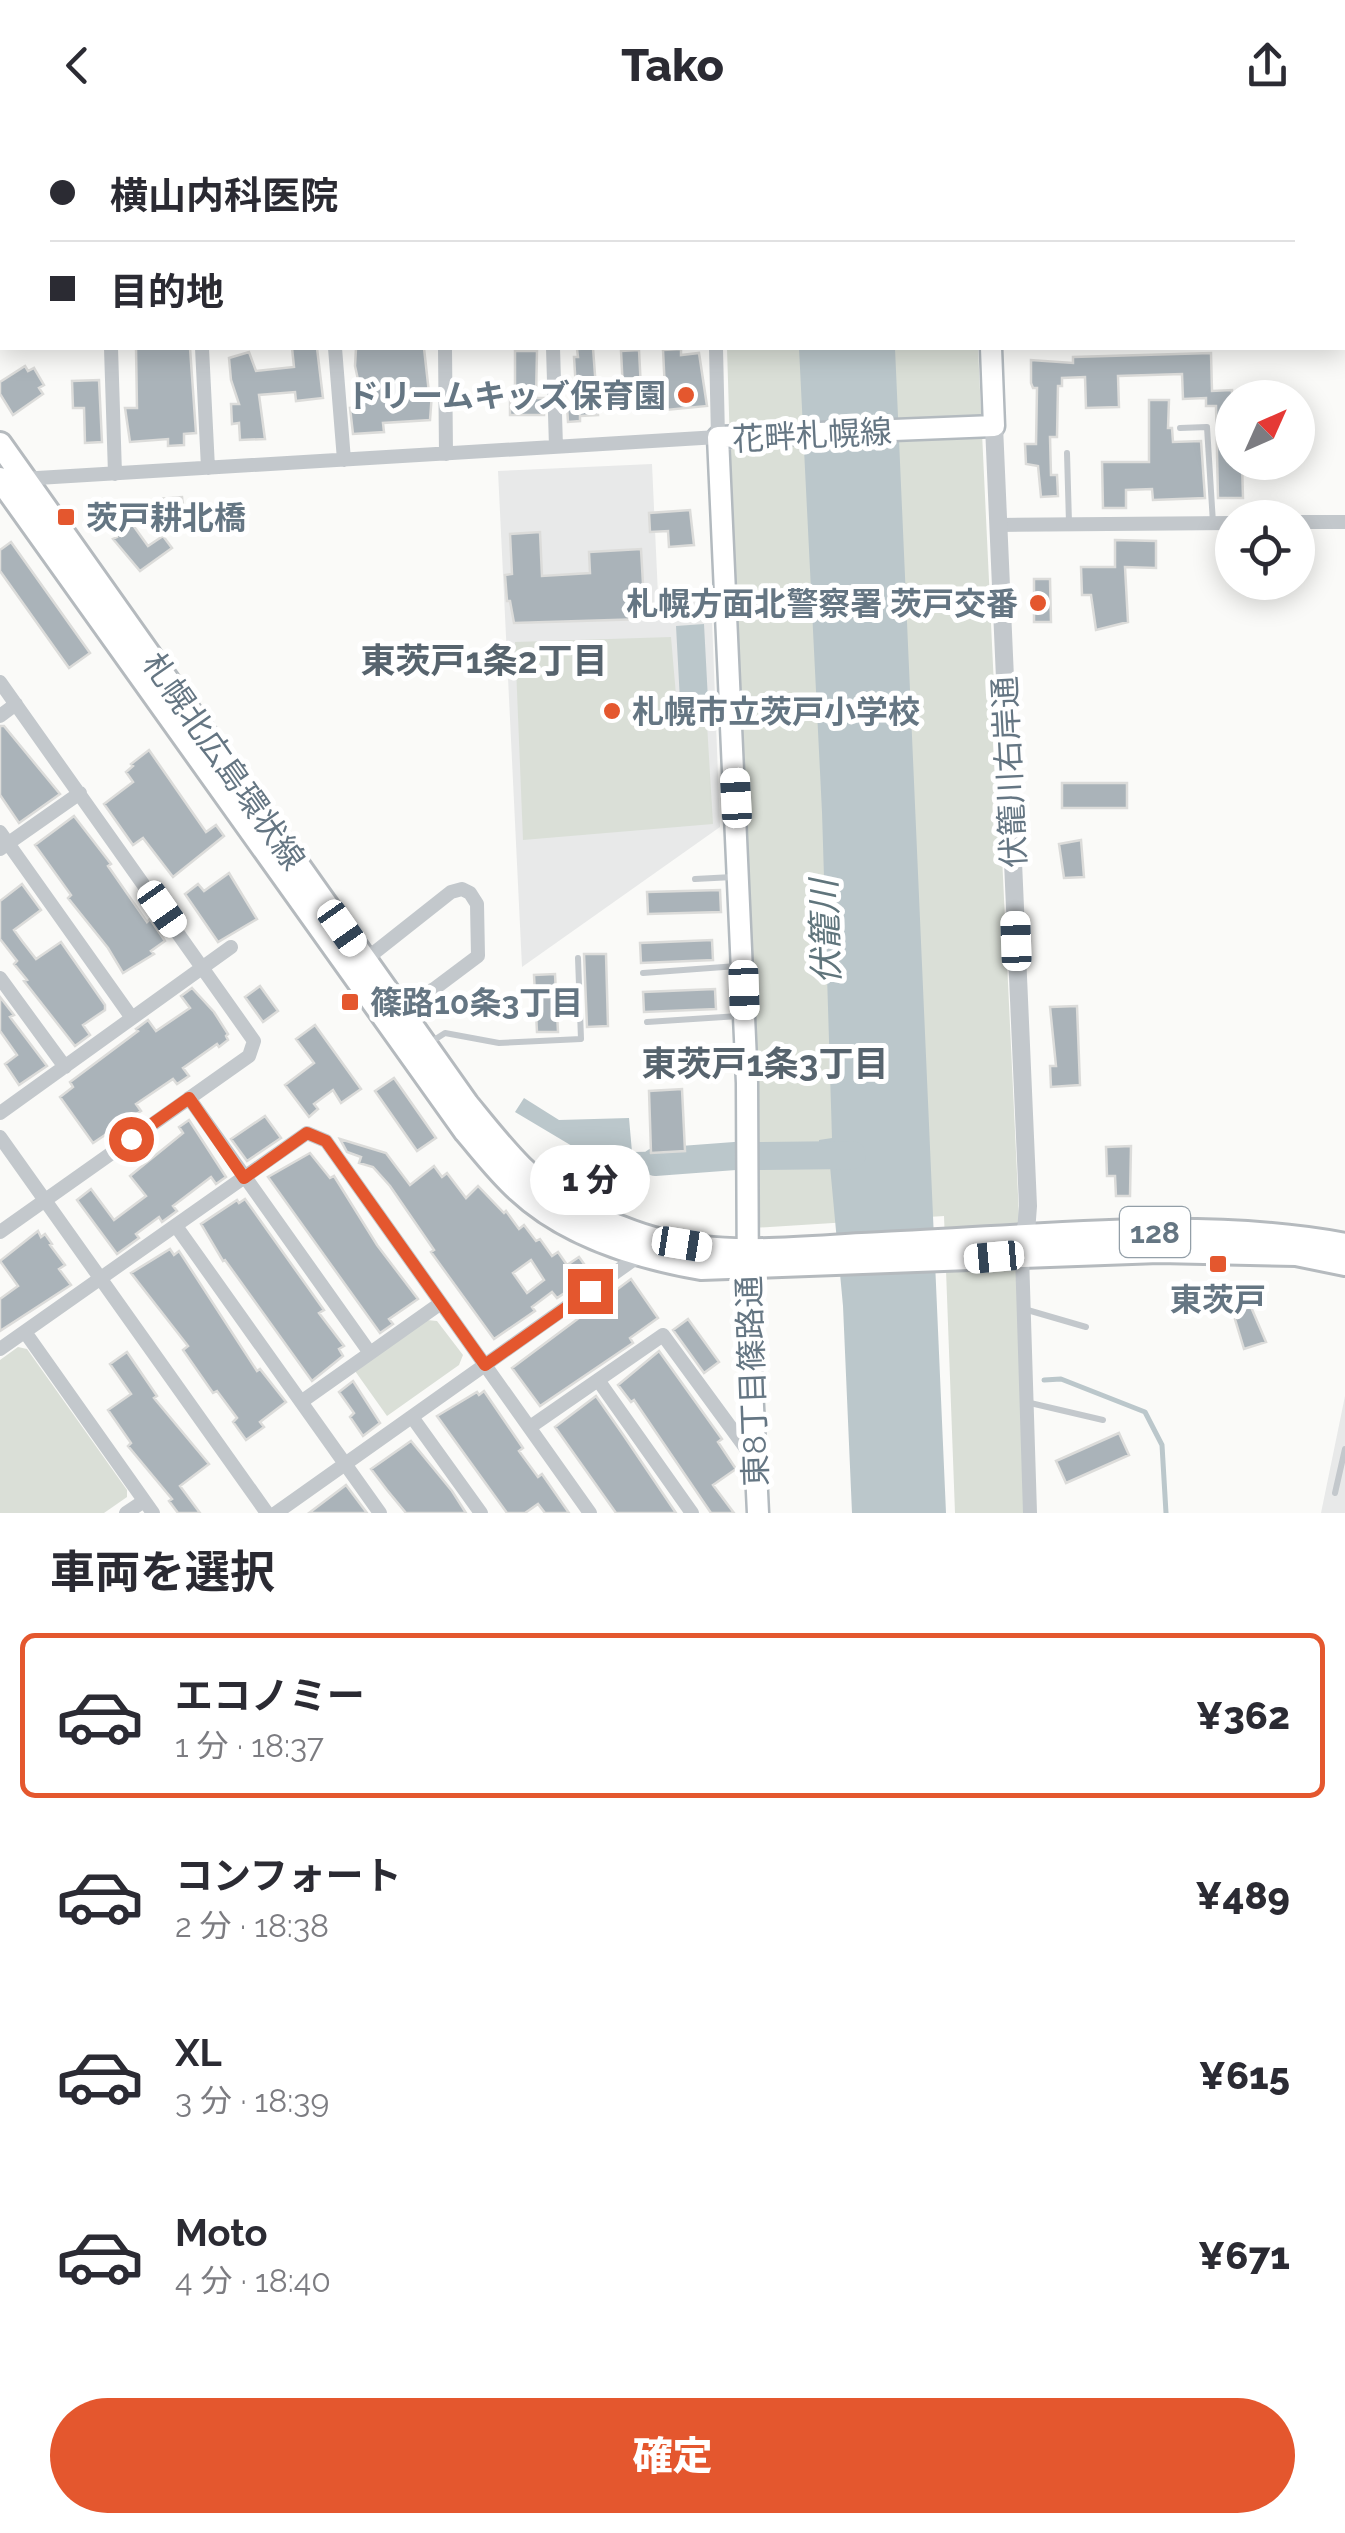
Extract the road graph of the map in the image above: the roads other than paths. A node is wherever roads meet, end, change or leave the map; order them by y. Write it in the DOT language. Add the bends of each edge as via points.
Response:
graph roads {
  1 [pos="112,350"];
  2 [pos="202,350"];
  3 [pos="336,350"];
  4 [pos="445,350"];
  5 [pos="553,350"];
  6 [pos="716,350"];
  7 [pos="991,350"];
  8 [pos="994,426"];
  9 [pos="1180,428"];
  10 [pos="718,437"];
  11 [pos="0,444"];
  12 [pos="556,447"];
  13 [pos="1067,453"];
  14 [pos="446,454"];
  15 [pos="344,460"];
  16 [pos="208,468"];
  17 [pos="115,474"];
  18 [pos="6,480"];
  19 [pos="1315,522"];
  20 [pos="1345,522"];
  21 [pos="1213,523"];
  22 [pos="1069,524"];
  23 [pos="998,525"];
  24 [pos="0,682"];
  25 [pos="16,704"];
  26 [pos="0,716"];
  27 [pos="80,793"];
  28 [pos="3,842"];
  29 [pos="739,877"];
  30 [pos="696,879"];
  31 [pos="231,947"];
  32 [pos="578,958"];
  33 [pos="365,960"];
  34 [pos="743,966"];
  35 [pos="203,967"];
  36 [pos="643,973"];
  37 [pos="0,978"];
  38 [pos="398,1007"];
  39 [pos="745,1015"];
  40 [pos="132,1018"];
  41 [pos="647,1022"];
  42 [pos="426,1046"];
  43 [pos="65,1066"];
  44 [pos="189,1098"];
  45 [pos="0,1113"];
  46 [pos="0,1137"];
  47 [pos="244,1178"];
  48 [pos="44,1200"];
  49 [pos="176,1226"];
  50 [pos="0,1232"];
  51 [pos="1345,1245"];
  52 [pos="1025,1246"];
  53 [pos="640,1255"];
  54 [pos="748,1258"];
  55 [pos="1345,1264"];
  56 [pos="100,1279"];
  57 [pos="441,1303"];
  58 [pos="1023,1308"];
  59 [pos="1086,1327"];
  60 [pos="25,1332"];
  61 [pos="0,1350"];
  62 [pos="370,1354"];
  63 [pos="485,1365"];
  64 [pos="598,1380"];
  65 [pos="300,1402"];
  66 [pos="1025,1402"];
  67 [pos="412,1417"];
  68 [pos="1104,1420"];
  69 [pos="530,1427"];
  70 [pos="1345,1450"];
  71 [pos="756,1462"];
  72 [pos="345,1464"];
  73 [pos="1335,1493"];
  74 [pos="148,1507"];
  75 [pos="126,1513"];
  76 [pos="266,1513"];
  77 [pos="276,1513"];
  78 [pos="380,1513"];
  79 [pos="481,1513"];
  80 [pos="590,1513"];
  81 [pos="692,1513"];
  82 [pos="758,1513"];
  83 [pos="1030,1513"];
  1 -- 17 [label="street"];
  2 -- 16 [label="street"];
  3 -- 15 [label="street"];
  4 -- 14 [label="street"];
  5 -- 12 [label="street"];
  6 -- 10 [label="street"];
  7 -- 8 [label="main road, 伏籠川右岸通"];
  8 -- 10 [label="main road, 花畔札幌線"];
  8 -- 23 [label="street, 伏籠川右岸通"];
  9 -- 21 [label="lane" via="1207,427"];
  10 -- 12 [label="street"];
  10 -- 29 [label="main road, 花畔札幌線"];
  11 -- 18 [label="main road, 札幌北広島環状線 / 128"];
  12 -- 14 [label="street"];
  13 -- 22 [label="lane"];
  14 -- 15 [label="street"];
  15 -- 16 [label="street"];
  16 -- 17 [label="street"];
  17 -- 18 [label="street"];
  18 -- 33 [label="main road, 札幌北広島環状線 / 128"];
  18 -- 53 [label="main road, 札幌北広島環状線 / 128" via="466,1132 532,1201"];
  19 -- 20 [label="street"];
  21 -- 22 [label="street"];
  22 -- 23 [label="street"];
  23 -- 52 [label="street, 伏籠川右岸通"];
  24 -- 25 [label="street"];
  25 -- 26 [label="street"];
  25 -- 27 [label="street"];
  27 -- 28 [label="street"];
  27 -- 35 [label="street"];
  28 -- 40 [label="street"];
  29 -- 30 [label="lane"];
  29 -- 34 [label="main road, 花畔札幌線"];
  31 -- 35 [label="street"];
  32 -- 42 [label="lane" via="581,1039 499,1043 444,1032"];
  33 -- 38 [label="main road, 札幌北広島環状線 / 128"];
  33 -- 38 [label="street" via="451,892 473,896 478,956"];
  34 -- 36 [label="lane"];
  34 -- 39 [label="main road, 花畔札幌線"];
  35 -- 40 [label="street"];
  35 -- 44 [label="street" via="254,1041 249,1056"];
  37 -- 43 [label="street"];
  38 -- 42 [label="main road, 札幌北広島環状線 / 128"];
  39 -- 41 [label="lane"];
  39 -- 54 [label="main road, 花畔札幌線"];
  40 -- 43 [label="street"];
  42 -- 54 [label="main road, 札幌北広島環状線 / 128" via="506,1151 574,1207 659,1240"];
  43 -- 45 [label="street"];
  44 -- 47 [label="street"];
  44 -- 48 [label="street"];
  46 -- 48 [label="street"];
  47 -- 49 [label="street"];
  47 -- 57 [label="street" via="307,1133 326,1141"];
  47 -- 62 [label="street"];
  48 -- 50 [label="street"];
  48 -- 56 [label="street"];
  49 -- 56 [label="street"];
  49 -- 65 [label="street"];
  51 -- 52 [label="main road, 札幌北広島環状線 / 128" via="1299,1236 1159,1232"];
  52 -- 54 [label="main road, 札幌北広島環状線 / 128"];
  52 -- 55 [label="main road, 札幌北広島環状線 / 128" via="1296,1254"];
  52 -- 58 [label="street"];
  53 -- 54 [label="main road, 札幌北広島環状線 / 128" via="702,1268"];
  53 -- 63 [label="street"];
  54 -- 71 [label="main road, 東8丁目篠路通"];
  56 -- 60 [label="street"];
  56 -- 76 [label="street"];
  57 -- 62 [label="street"];
  57 -- 63 [label="street"];
  58 -- 59 [label="lane"];
  58 -- 66 [label="street"];
  60 -- 61 [label="street"];
  60 -- 74 [label="street"];
  62 -- 65 [label="street"];
  63 -- 67 [label="street"];
  63 -- 69 [label="street"];
  64 -- 69 [label="street"];
  64 -- 71 [label="street" via="663,1335"];
  64 -- 81 [label="street"];
  65 -- 72 [label="street"];
  66 -- 68 [label="lane"];
  66 -- 83 [label="street"];
  67 -- 72 [label="street"];
  67 -- 79 [label="street"];
  69 -- 80 [label="street"];
  70 -- 73 [label="lane"];
  71 -- 82 [label="main road, 東8丁目篠路通"];
  72 -- 77 [label="street"];
  72 -- 78 [label="street"];
  74 -- 75 [label="street"];
}
